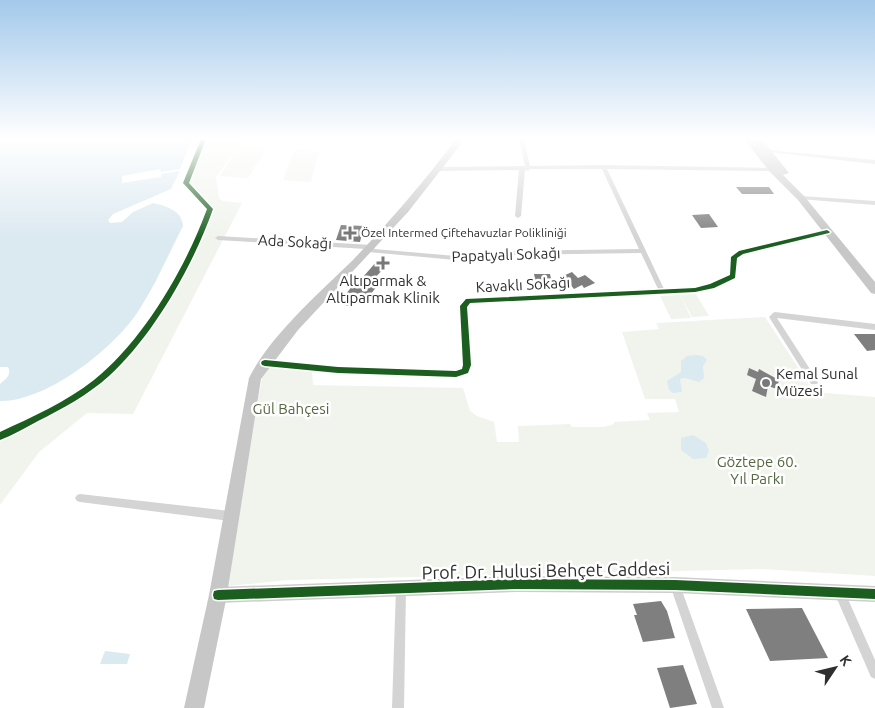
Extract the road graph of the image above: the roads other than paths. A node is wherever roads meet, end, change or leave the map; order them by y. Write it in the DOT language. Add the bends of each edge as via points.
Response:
graph roads {
  1 [pos="437,172"];
  2 [pos="525,172"];
  3 [pos="606,172"];
  4 [pos="775,172"];
  5 [pos="783,172"];
  6 [pos="801,198"];
  7 [pos="875,203"];
  8 [pos="518,216"];
  9 [pos="827,232"];
  10 [pos="218,238"];
  11 [pos="370,249"];
  12 [pos="644,251"];
  13 [pos="875,290"];
  14 [pos="662,291"];
  15 [pos="875,327"];
  16 [pos="264,363"];
  17 [pos="814,382"];
  18 [pos="80,498"];
  19 [pos="230,516"];
  20 [pos="675,585"];
  21 [pos="401,588"];
  22 [pos="838,592"];
  23 [pos="875,594"];
  24 [pos="218,595"];
  25 [pos="875,673"];
  26 [pos="194,708"];
  27 [pos="398,708"];
  28 [pos="718,708"];
  1 -- 11 [label="main road"];
  2 -- 8 [label="street"];
  3 -- 12 [label="street"];
  4 -- 6 [label="main road"];
  5 -- 6 [label="main road"];
  6 -- 7 [label="street"];
  6 -- 9 [label="main road"];
  9 -- 13 [label="main road"];
  9 -- 14 [label="street, Kavaklı Sokağı" via="741,252 734,257 732,276 712,286"];
  10 -- 11 [label="street, Ada Sokağı"];
  11 -- 12 [label="street, Papatyalı Sokağı" via="456,258 504,253"];
  11 -- 16 [label="main road" via="315,303"];
  12 -- 14 [label="street"];
  14 -- 16 [label="street, Kavaklı Sokağı" via="468,301 463,306 467,365 465,371 456,374 338,370"];
  15 -- 17 [label="street" via="775,315 773,317"];
  16 -- 19 [label="main road" via="255,378"];
  18 -- 19 [label="street"];
  19 -- 24 [label="main road"];
  20 -- 21 [label="street, Prof. Dr. Hulusi Behçet Caddesi" via="516,584"];
  20 -- 22 [label="street, Prof. Dr. Hulusi Behçet Caddesi"];
  20 -- 28 [label="street"];
  21 -- 24 [label="street, Prof. Dr. Hulusi Behçet Caddesi"];
  21 -- 27 [label="street"];
  22 -- 23 [label="street, Prof. Dr. Hulusi Behçet Caddesi"];
  22 -- 25 [label="street"];
  24 -- 26 [label="main road"];
}
